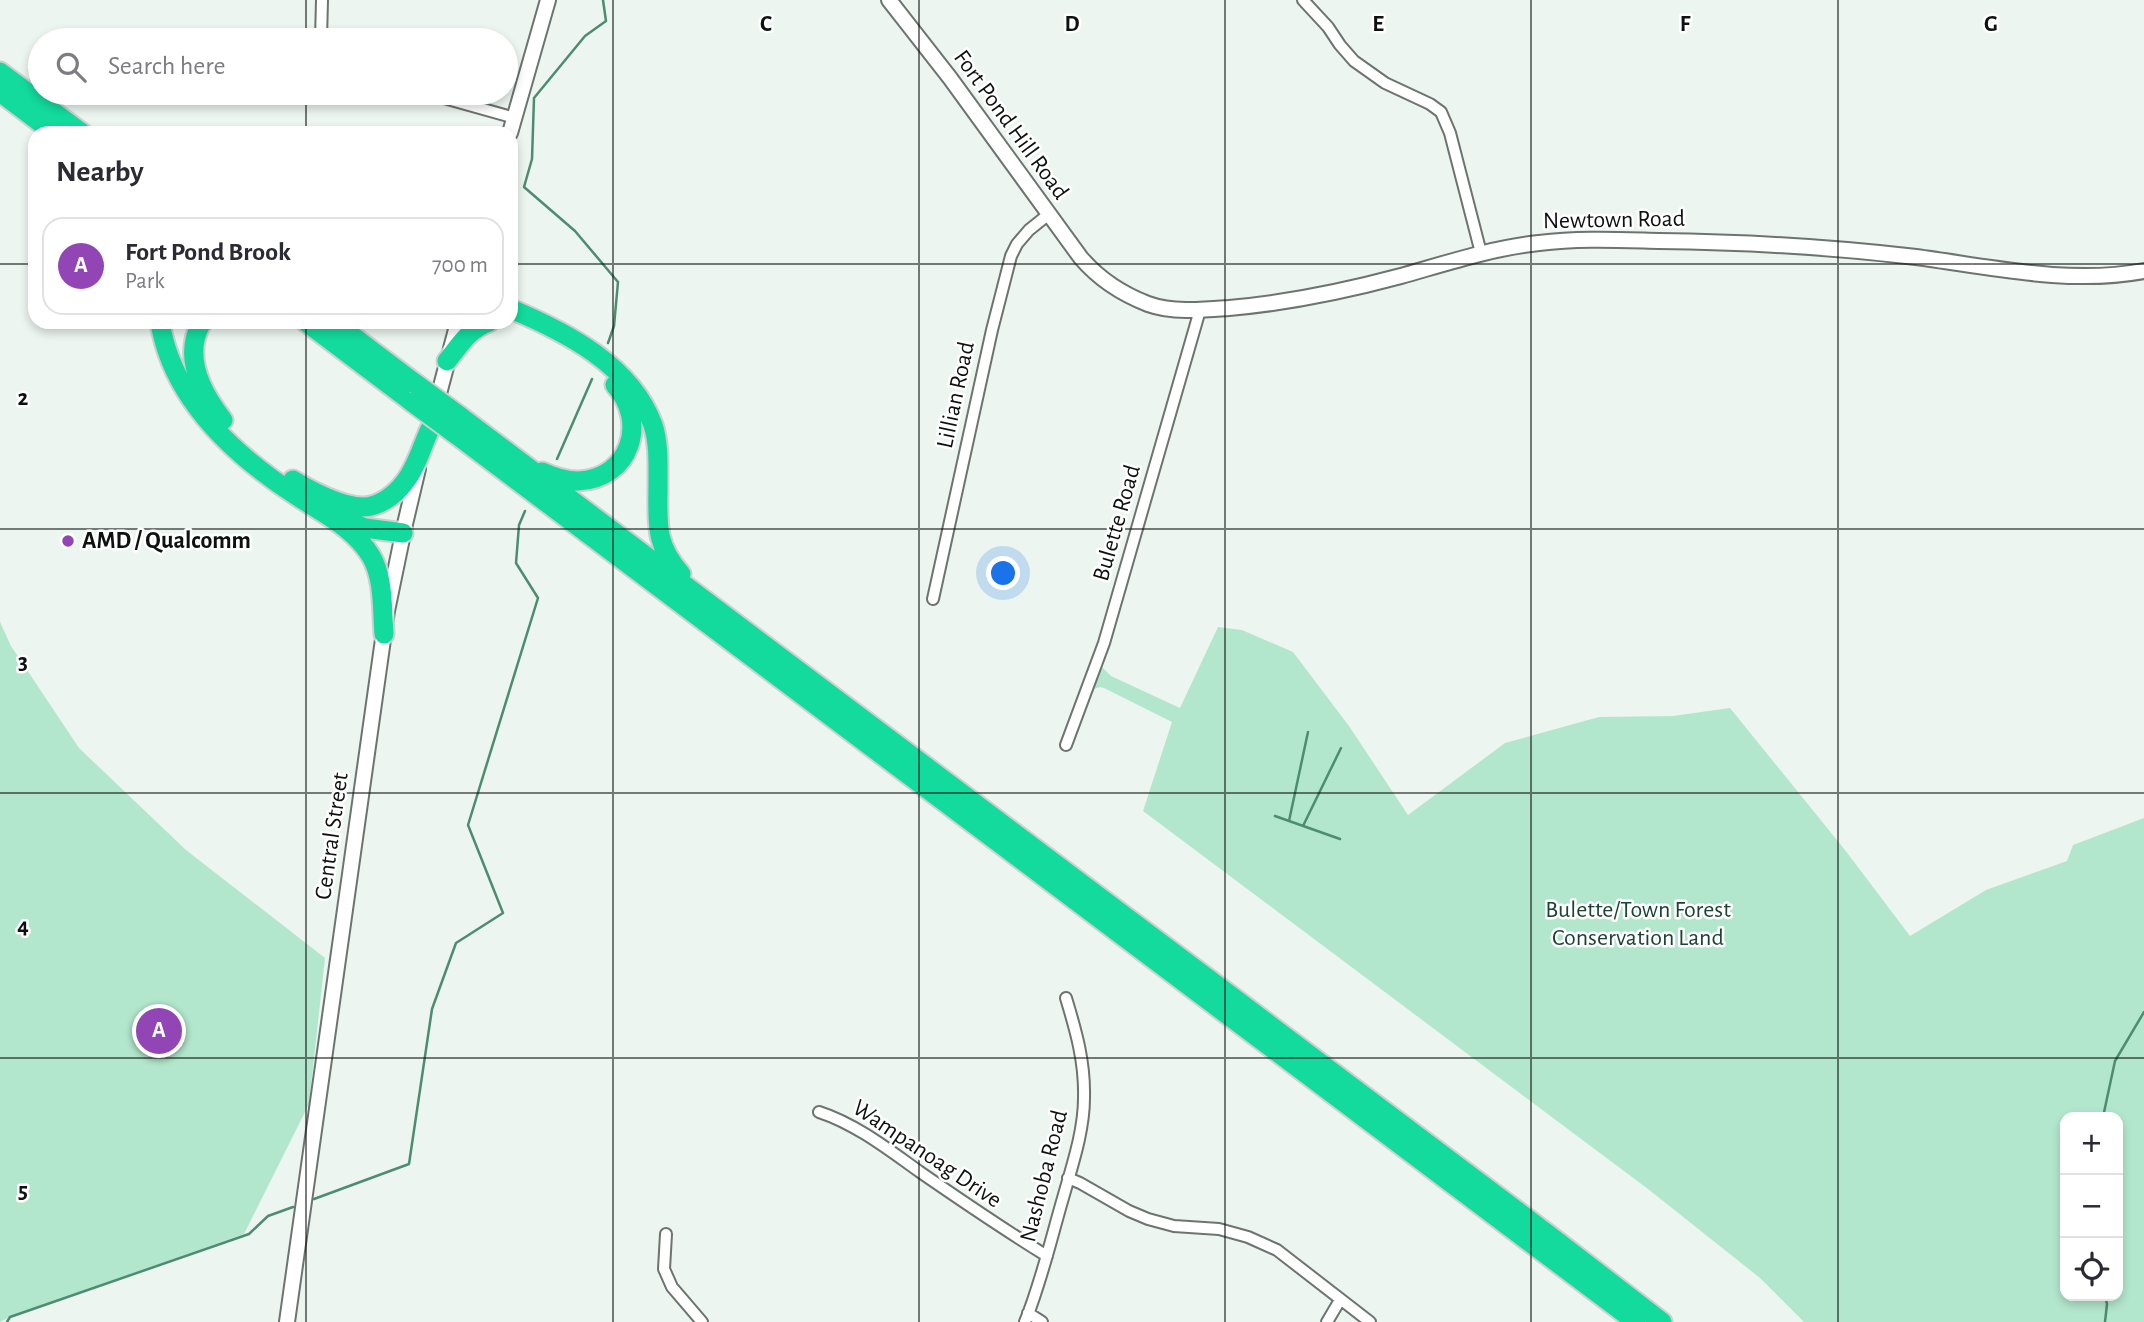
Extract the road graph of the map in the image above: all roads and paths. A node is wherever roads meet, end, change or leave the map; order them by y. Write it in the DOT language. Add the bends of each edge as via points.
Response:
graph roads {
  1 [pos="321,0"];
  2 [pos="548,0"];
  3 [pos="889,0"];
  4 [pos="1303,0"];
  5 [pos="321,28"];
  6 [pos="0,72"];
  7 [pos="0,92"];
  8 [pos="28,93"];
  9 [pos="518,104"];
  10 [pos="44,105"];
  11 [pos="468,105"];
  12 [pos="518,105"];
  13 [pos="514,118"];
  14 [pos="45,126"];
  15 [pos="73,126"];
  16 [pos="512,126"];
  17 [pos="1049,214"];
  18 [pos="1481,253"];
  19 [pos="2144,271"];
  20 [pos="1098,275"];
  21 [pos="1200,310"];
  22 [pos="518,314"];
  23 [pos="518,316"];
  24 [pos="161,329"];
  25 [pos="199,329"];
  26 [pos="306,329"];
  27 [pos="315,329"];
  28 [pos="342,329"];
  29 [pos="456,329"];
  30 [pos="475,329"];
  31 [pos="357,360"];
  32 [pos="447,361"];
  33 [pos="414,393"];
  34 [pos="457,425"];
  35 [pos="430,429"];
  36 [pos="526,466"];
  37 [pos="351,505"];
  38 [pos="325,513"];
  39 [pos="403,533"];
  40 [pos="600,533"];
  41 [pos="702,599"];
  42 [pos="933,599"];
  43 [pos="384,634"];
  44 [pos="1066,745"];
  45 [pos="1066,998"];
  46 [pos="819,1112"];
  47 [pos="1068,1178"];
  48 [pos="666,1234"];
  49 [pos="1046,1255"];
  50 [pos="1340,1300"];
  51 [pos="1027,1317"];
  52 [pos="288,1322"];
  53 [pos="702,1322"];
  54 [pos="1042,1322"];
  55 [pos="1328,1322"];
  56 [pos="1370,1322"];
  57 [pos="1636,1322"];
  58 [pos="1662,1322"];
  1 -- 5 [label="street"];
  2 -- 9 [label="street"];
  3 -- 17 [label="street, Fort Pond Hill Road"];
  4 -- 18 [label="street" via="1354,61 1441,112"];
  6 -- 8 [label="highway"];
  7 -- 14 [label="highway"];
  10 -- 15 [label="highway"];
  11 -- 13 [label="street"];
  12 -- 13 [label="street"];
  13 -- 16 [label="street"];
  17 -- 20 [label="street, Fort Pond Hill Road"];
  17 -- 42 [label="street, Lillian Road" via="1029,230 1011,256"];
  18 -- 19 [label="street, Newtown Road" via="1584,240 1703,241 1902,256 2077,276"];
  18 -- 21 [label="street, Newtown Road" via="1311,297"];
  20 -- 21 [label="street, Newtown Road" via="1149,304"];
  21 -- 44 [label="street, Bulette Road" via="1104,643"];
  22 -- 41 [label="highway" via="565,335 607,362 637,394 654,427 660,541 670,562"];
  23 -- 36 [label="highway" via="529,328 594,365 620,391 628,404 633,434 620,461 599,476 575,481"];
  24 -- 38 [label="highway" via="193,403 209,422 258,469"];
  25 -- 37 [label="highway" via="192,351 195,368 209,402 237,438 297,482"];
  26 -- 31 [label="highway"];
  27 -- 31 [label="highway"];
  28 -- 33 [label="highway"];
  29 -- 32 [label="street"];
  30 -- 32 [label="highway"];
  31 -- 33 [label="highway"];
  32 -- 35 [label="street, Central Street"];
  33 -- 34 [label="highway, bridge"];
  34 -- 36 [label="highway"];
  34 -- 40 [label="highway"];
  35 -- 37 [label="highway" via="397,491 375,505"];
  35 -- 39 [label="street, Central Street"];
  36 -- 40 [label="highway"];
  37 -- 39 [label="highway"];
  38 -- 39 [label="highway" via="365,528"];
  38 -- 43 [label="highway" via="358,538 372,558 380,584"];
  39 -- 43 [label="street, Central Street"];
  40 -- 41 [label="highway"];
  40 -- 57 [label="highway"];
  41 -- 58 [label="highway"];
  43 -- 52 [label="street, Central Street"];
  45 -- 47 [label="street, Nashoba Road" via="1079,1037 1084,1101"];
  46 -- 49 [label="street, Wampanoag Drive" via="838,1118"];
  47 -- 49 [label="street, Nashoba Road"];
  47 -- 50 [label="street" via="1148,1219 1219,1229 1277,1250"];
  48 -- 53 [label="street" via="664,1269"];
  49 -- 51 [label="street, Nashoba Road"];
  50 -- 55 [label="street"];
  50 -- 56 [label="street"];
  51 -- 54 [label="street"];
}
